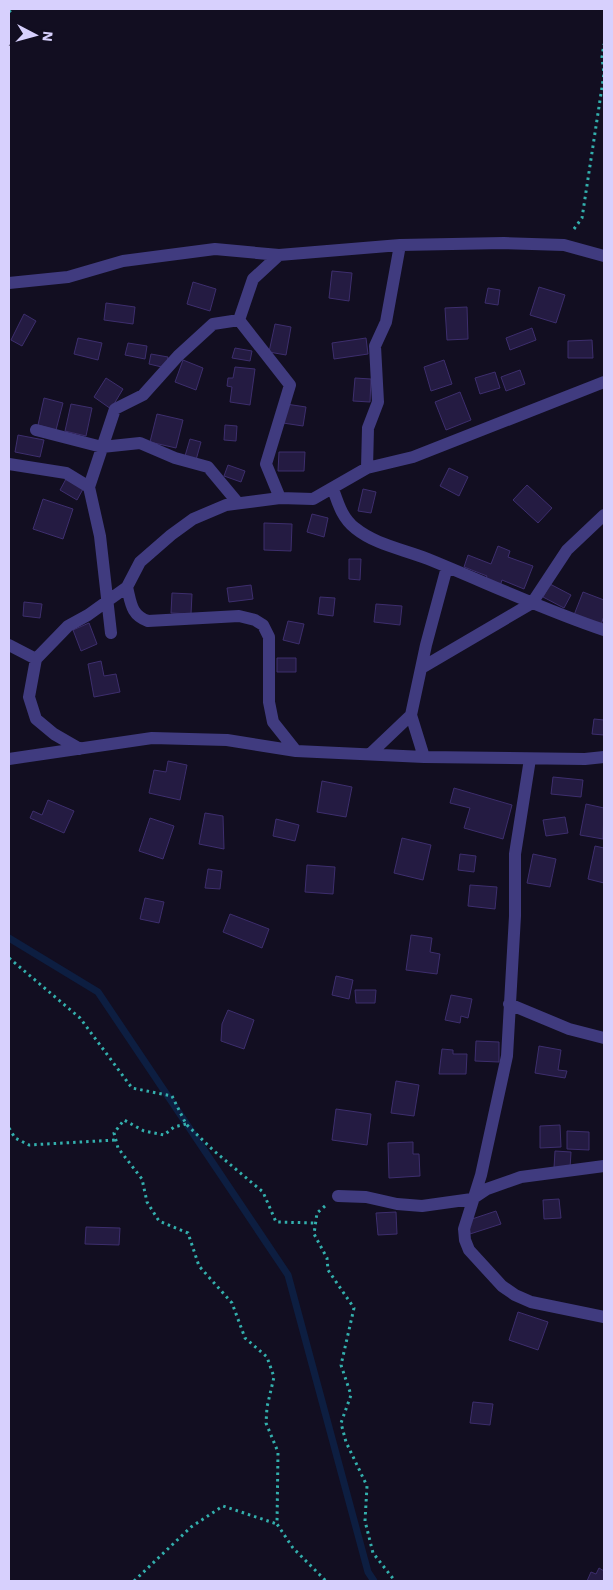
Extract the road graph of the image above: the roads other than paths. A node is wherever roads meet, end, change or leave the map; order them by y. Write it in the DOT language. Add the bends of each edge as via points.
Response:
graph roads {
  1 [pos="400,245"];
  2 [pos="279,255"];
  3 [pos="604,256"];
  4 [pos="9,283"];
  5 [pos="239,320"];
  6 [pos="604,382"];
  7 [pos="36,430"];
  8 [pos="102,447"];
  9 [pos="9,464"];
  10 [pos="367,468"];
  11 [pos="89,487"];
  12 [pos="333,489"];
  13 [pos="280,498"];
  14 [pos="238,503"];
  15 [pos="604,515"];
  16 [pos="447,567"];
  17 [pos="127,587"];
  18 [pos="107,601"];
  19 [pos="532,603"];
  20 [pos="604,630"];
  21 [pos="111,633"];
  22 [pos="9,645"];
  23 [pos="36,659"];
  24 [pos="423,666"];
  25 [pos="411,715"];
  26 [pos="80,749"];
  27 [pos="296,751"];
  28 [pos="370,754"];
  29 [pos="424,757"];
  30 [pos="604,757"];
  31 [pos="9,759"];
  32 [pos="530,759"];
  33 [pos="509,1004"];
  34 [pos="604,1038"];
  35 [pos="604,1166"];
  36 [pos="338,1196"];
  37 [pos="472,1199"];
  38 [pos="604,1318"];
  1 -- 2 [label="street"];
  1 -- 3 [label="street" via="564,245"];
  1 -- 10 [label="street" via="386,322 375,346 378,402 368,428"];
  2 -- 4 [label="street" via="216,249 122,261 68,277"];
  2 -- 5 [label="street" via="253,279"];
  5 -- 8 [label="street" via="213,324 143,395 115,409"];
  5 -- 13 [label="street" via="290,385 266,464"];
  6 -- 10 [label="street" via="412,457"];
  7 -- 8 [label="street"];
  8 -- 11 [label="street"];
  8 -- 14 [label="street" via="140,443 208,467"];
  9 -- 11 [label="street" via="66,474"];
  10 -- 12 [label="street"];
  11 -- 18 [label="street" via="100,536"];
  12 -- 13 [label="street" via="313,499"];
  12 -- 16 [label="street" via="340,510 353,527 372,540"];
  13 -- 14 [label="street"];
  14 -- 17 [label="street" via="193,519 171,535 140,562"];
  15 -- 19 [label="street" via="567,550"];
  16 -- 19 [label="street"];
  16 -- 24 [label="street"];
  17 -- 18 [label="street"];
  17 -- 27 [label="street" via="133,612 148,621 239,616 263,625 269,637 269,702 273,722"];
  18 -- 21 [label="street"];
  18 -- 23 [label="street" via="68,626"];
  19 -- 20 [label="street"];
  19 -- 24 [label="street"];
  22 -- 23 [label="street"];
  23 -- 26 [label="street" via="29,697 36,719"];
  24 -- 25 [label="street"];
  25 -- 28 [label="street"];
  25 -- 29 [label="street"];
  26 -- 27 [label="street" via="152,738 226,740"];
  26 -- 31 [label="street"];
  27 -- 28 [label="street"];
  28 -- 29 [label="street"];
  29 -- 32 [label="street"];
  30 -- 32 [label="street"];
  32 -- 33 [label="street" via="515,854"];
  33 -- 34 [label="street" via="569,1030"];
  33 -- 37 [label="street" via="504,1076 481,1175"];
  35 -- 37 [label="street" via="521,1177 487,1188"];
  36 -- 37 [label="street" via="422,1206"];
  37 -- 38 [label="street" via="464,1229 469,1250 502,1286 531,1302"];
}
